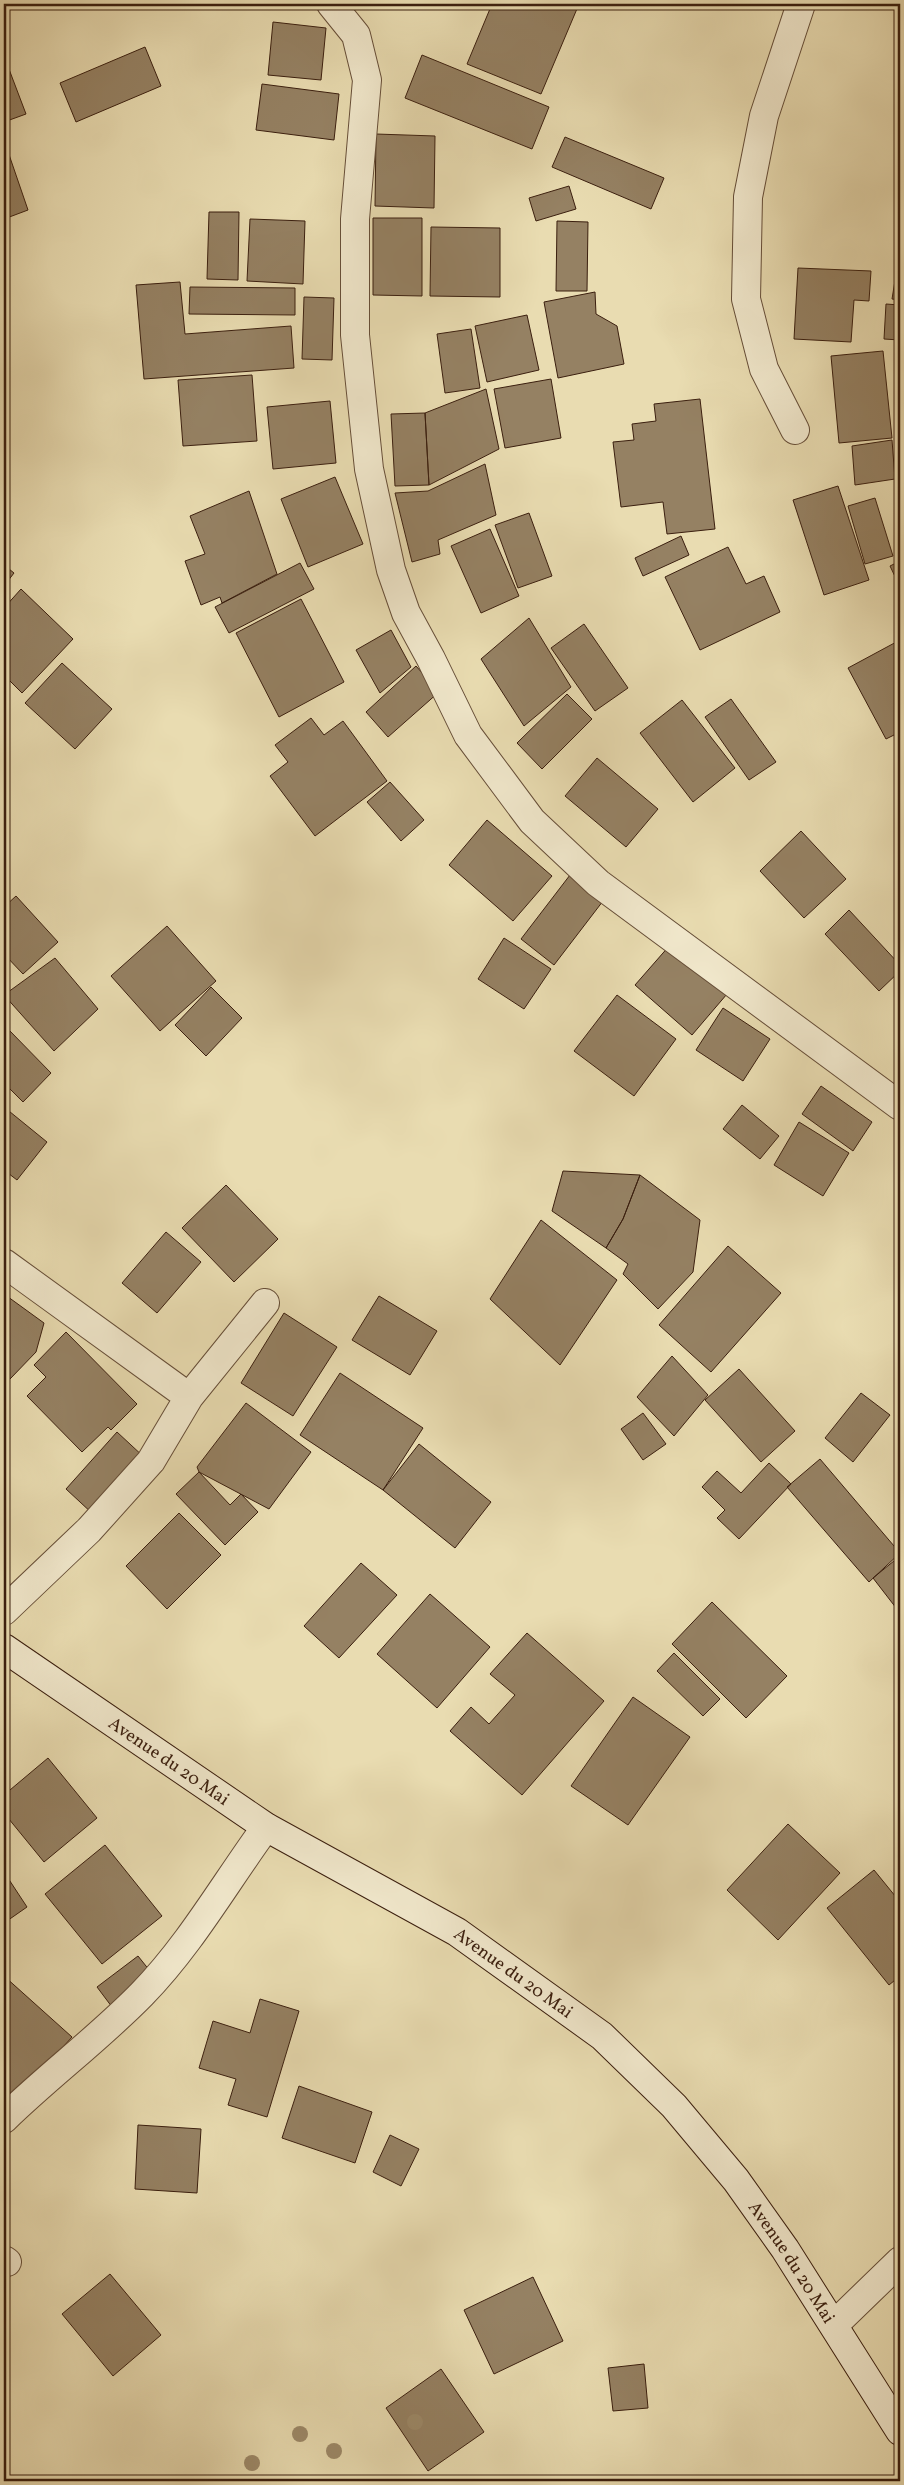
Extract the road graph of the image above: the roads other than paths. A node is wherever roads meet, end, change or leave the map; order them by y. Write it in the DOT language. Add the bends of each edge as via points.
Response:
graph roads {
  1 [pos="330,4"];
  2 [pos="801,4"];
  3 [pos="794,430"];
  4 [pos="900,1106"];
  5 [pos="4,1263"];
  6 [pos="265,1303"];
  7 [pos="188,1397"];
  8 [pos="4,1611"];
  9 [pos="4,1648"];
  10 [pos="266,1827"];
  11 [pos="4,2120"];
  12 [pos="900,2261"];
  13 [pos="834,2325"];
  14 [pos="900,2431"];
  1 -- 4 [label="street" via="356,35 367,80 355,219 355,335 369,469 391,570 406,613 468,735 532,821 598,883"];
  2 -- 3 [label="street" via="764,116 748,197 747,234 746,299 764,369"];
  5 -- 7 [label="street"];
  6 -- 7 [label="street"];
  7 -- 8 [label="street" via="151,1461 89,1530"];
  9 -- 10 [label="street, Avenue du 20 Mai"];
  10 -- 11 [label="street" via="196,1928 148,1988"];
  10 -- 13 [label="street, Avenue du 20 Mai" via="457,1932 602,2036 674,2106 736,2180"];
  12 -- 13 [label="street"];
  13 -- 14 [label="street, Avenue du 20 Mai"];
}
